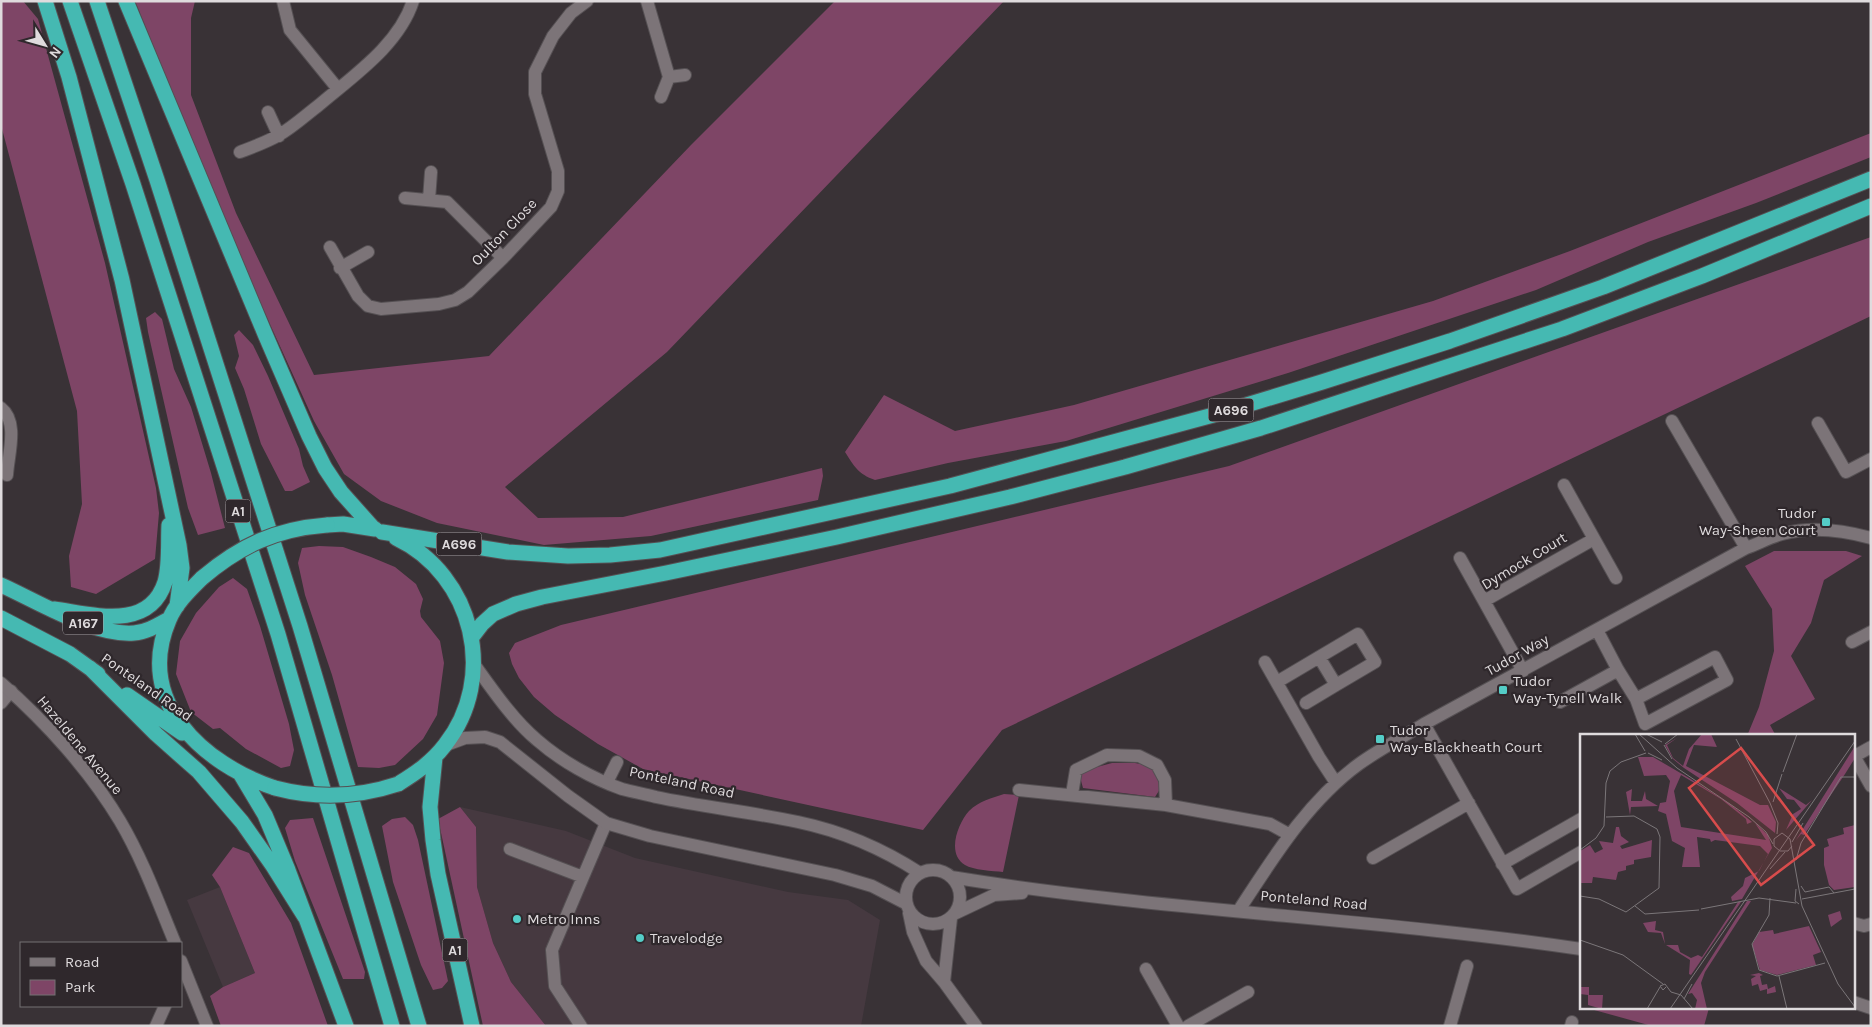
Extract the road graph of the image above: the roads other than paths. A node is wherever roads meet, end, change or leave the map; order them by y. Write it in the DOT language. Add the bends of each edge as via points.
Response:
graph roads {
  1 [pos="45,1"];
  2 [pos="70,1"];
  3 [pos="96,1"];
  4 [pos="126,1"];
  5 [pos="283,1"];
  6 [pos="413,1"];
  7 [pos="587,1"];
  8 [pos="647,1"];
  9 [pos="685,75"];
  10 [pos="669,77"];
  11 [pos="338,89"];
  12 [pos="661,97"];
  13 [pos="268,112"];
  14 [pos="279,136"];
  15 [pos="240,152"];
  16 [pos="431,172"];
  17 [pos="1871,178"];
  18 [pos="406,198"];
  19 [pos="428,200"];
  20 [pos="1871,206"];
  21 [pos="330,247"];
  22 [pos="368,252"];
  23 [pos="503,258"];
  24 [pos="340,268"];
  25 [pos="1,408"];
  26 [pos="1672,422"];
  27 [pos="1818,423"];
  28 [pos="1871,459"];
  29 [pos="7,475"];
  30 [pos="1564,485"];
  31 [pos="170,501"];
  32 [pos="378,530"];
  33 [pos="1871,538"];
  34 [pos="1594,539"];
  35 [pos="1746,548"];
  36 [pos="1460,558"];
  37 [pos="1616,578"];
  38 [pos="1,585"];
  39 [pos="1484,601"];
  40 [pos="54,610"];
  41 [pos="173,613"];
  42 [pos="1,618"];
  43 [pos="1597,630"];
  44 [pos="1871,632"];
  45 [pos="472,637"];
  46 [pos="1852,642"];
  47 [pos="1319,657"];
  48 [pos="1265,662"];
  49 [pos="474,664"];
  50 [pos="90,668"];
  51 [pos="1618,670"];
  52 [pos="1523,671"];
  53 [pos="1277,682"];
  54 [pos="1336,685"];
  55 [pos="6,687"];
  56 [pos="1636,699"];
  57 [pos="1,702"];
  58 [pos="1560,702"];
  59 [pos="1306,703"];
  60 [pos="1424,724"];
  61 [pos="193,740"];
  62 [pos="446,745"];
  63 [pos="1871,747"];
  64 [pos="435,757"];
  65 [pos="1854,757"];
  66 [pos="618,762"];
  67 [pos="241,775"];
  68 [pos="606,782"];
  69 [pos="1336,782"];
  70 [pos="1871,786"];
  71 [pos="1018,790"];
  72 [pos="1072,794"];
  73 [pos="1468,803"];
  74 [pos="1166,804"];
  75 [pos="1580,820"];
  76 [pos="606,822"];
  77 [pos="1290,836"];
  78 [pos="510,849"];
  79 [pos="1580,853"];
  80 [pos="1373,858"];
  81 [pos="1502,864"];
  82 [pos="920,873"];
  83 [pos="583,877"];
  84 [pos="951,877"];
  85 [pos="1043,891"];
  86 [pos="907,908"];
  87 [pos="1239,910"];
  88 [pos="954,916"];
  89 [pos="305,917"];
  90 [pos="1854,923"];
  91 [pos="1871,924"];
  92 [pos="174,942"];
  93 [pos="1580,949"];
  94 [pos="182,964"];
  95 [pos="1467,966"];
  96 [pos="1146,969"];
  97 [pos="944,982"];
  98 [pos="1248,992"];
  99 [pos="1854,996"];
  100 [pos="1871,998"];
  101 [pos="1854,1002"];
  102 [pos="164,1007"];
  103 [pos="1871,1008"];
  104 [pos="156,1026"];
  105 [pos="207,1026"];
  106 [pos="346,1026"];
  107 [pos="392,1026"];
  108 [pos="418,1026"];
  109 [pos="472,1026"];
  110 [pos="581,1026"];
  111 [pos="976,1026"];
  112 [pos="1178,1026"];
  113 [pos="1188,1026"];
  114 [pos="1450,1026"];
  1 -- 31 [label="highway" via="69,77 122,280"];
  2 -- 107 [label="highway, A1" via="278,634"];
  3 -- 108 [label="highway, A1" via="160,189 300,626"];
  4 -- 32 [label="highway" via="309,436 341,492"];
  5 -- 11 [label="street" via="290,30"];
  6 -- 11 [label="street" via="410,12 393,38"];
  7 -- 23 [label="street, Oulton Close" via="571,13 553,36 535,72 535,94 558,171 558,191 550,207"];
  8 -- 10 [label="street"];
  9 -- 10 [label="street"];
  10 -- 12 [label="street"];
  11 -- 14 [label="street"];
  13 -- 14 [label="street"];
  14 -- 15 [label="street"];
  16 -- 19 [label="street"];
  17 -- 32 [label="highway, A696" via="1603,287 1450,341 1217,414 950,486 660,550 610,555 508,552"];
  18 -- 19 [label="street"];
  19 -- 23 [label="street" via="447,202"];
  20 -- 45 [label="highway, A696" via="1702,276 1562,329 1261,428 1010,497 666,574 542,597 493,614"];
  21 -- 24 [label="street, Oulton Close"];
  22 -- 24 [label="street"];
  23 -- 24 [label="street, Oulton Close" via="468,292 455,300 381,309 368,306 358,296"];
  25 -- 29 [label="street" via="11,427"];
  26 -- 35 [label="street"];
  27 -- 28 [label="street" via="1846,472"];
  30 -- 34 [label="street"];
  31 -- 40 [label="highway" via="165,581 154,602 138,613 119,617"];
  31 -- 41 [label="highway" via="182,568"];
  32 -- 41 [label="highway, bridge" via="343,524 307,527 269,536 234,554 202,578"];
  32 -- 45 [label="highway" via="409,544 432,562 464,609"];
  33 -- 35 [label="street, Tudor Way" via="1852,532 1818,529 1783,534"];
  34 -- 37 [label="street"];
  34 -- 39 [label="street, Dymock Court"];
  35 -- 43 [label="street, Tudor Way"];
  36 -- 39 [label="street"];
  38 -- 40 [label="highway, Ponteland Road / A167"];
  39 -- 52 [label="street, Dymock Court"];
  40 -- 41 [label="highway, Ponteland Road / A167" via="90,627 135,633 152,628"];
  41 -- 61 [label="highway" via="162,641 162,684 179,724"];
  42 -- 50 [label="highway, Ponteland Road / A167"];
  43 -- 51 [label="street"];
  43 -- 52 [label="street, Tudor Way"];
  44 -- 46 [label="street"];
  45 -- 49 [label="highway"];
  47 -- 53 [label="street"];
  47 -- 54 [label="street"];
  47 -- 54 [label="street" via="1358,634 1375,662"];
  48 -- 53 [label="street"];
  49 -- 62 [label="highway" via="466,707"];
  49 -- 68 [label="street, Ponteland Road" via="537,740 574,766"];
  50 -- 61 [label="highway, Ponteland Road / A167"];
  50 -- 89 [label="highway" via="198,772 242,822"];
  51 -- 56 [label="street"];
  51 -- 58 [label="street"];
  52 -- 60 [label="street, Tudor Way"];
  53 -- 69 [label="street"];
  54 -- 59 [label="street"];
  55 -- 57 [label="street"];
  55 -- 92 [label="street, Hazeldene Avenue" via="38,716 108,803 145,869"];
  56 -- 56 [label="street" via="1714,657 1727,680 1645,724"];
  60 -- 69 [label="street, Tudor Way" via="1358,764"];
  60 -- 73 [label="street"];
  61 -- 67 [label="highway" via="216,760"];
  62 -- 64 [label="highway"];
  62 -- 76 [label="street" via="465,738 485,737 500,742"];
  63 -- 65 [label="street"];
  64 -- 67 [label="highway, bridge" via="398,784 371,792 337,796 295,794"];
  64 -- 109 [label="highway, A1" via="430,807 433,840"];
  65 -- 70 [label="street"];
  66 -- 68 [label="street"];
  67 -- 89 [label="highway" via="265,815"];
  68 -- 82 [label="street, Ponteland Road" via="681,802 799,822 846,836 892,855"];
  69 -- 77 [label="street, Tudor Way"];
  71 -- 72 [label="street"];
  72 -- 74 [label="street"];
  72 -- 74 [label="street" via="1076,770 1107,755 1139,756 1157,765 1165,780"];
  73 -- 80 [label="street"];
  73 -- 81 [label="street"];
  74 -- 77 [label="street" via="1270,824"];
  75 -- 81 [label="street"];
  76 -- 83 [label="street"];
  76 -- 86 [label="street" via="650,836 835,875 872,886"];
  77 -- 87 [label="street, Tudor Way"];
  78 -- 83 [label="street"];
  79 -- 81 [label="street" via="1517,889"];
  82 -- 84 [label="street" via="942,871"];
  82 -- 86 [label="street" via="911,880 906,891"];
  83 -- 110 [label="street" via="552,950 555,986"];
  84 -- 85 [label="street, Ponteland Road"];
  84 -- 88 [label="street" via="960,894"];
  85 -- 87 [label="street, Ponteland Road"];
  85 -- 88 [label="street, Ponteland Road" via="994,895"];
  86 -- 88 [label="street" via="919,922 933,926"];
  86 -- 97 [label="street" via="913,932 926,960"];
  87 -- 93 [label="street, Ponteland Road"];
  88 -- 97 [label="street"];
  89 -- 106 [label="highway"];
  90 -- 91 [label="street"];
  94 -- 105 [label="street"];
  95 -- 114 [label="street"];
  96 -- 112 [label="street"];
  97 -- 111 [label="street"];
  98 -- 113 [label="street"];
  99 -- 100 [label="street"];
  101 -- 103 [label="street"];
  102 -- 104 [label="street"];
}
